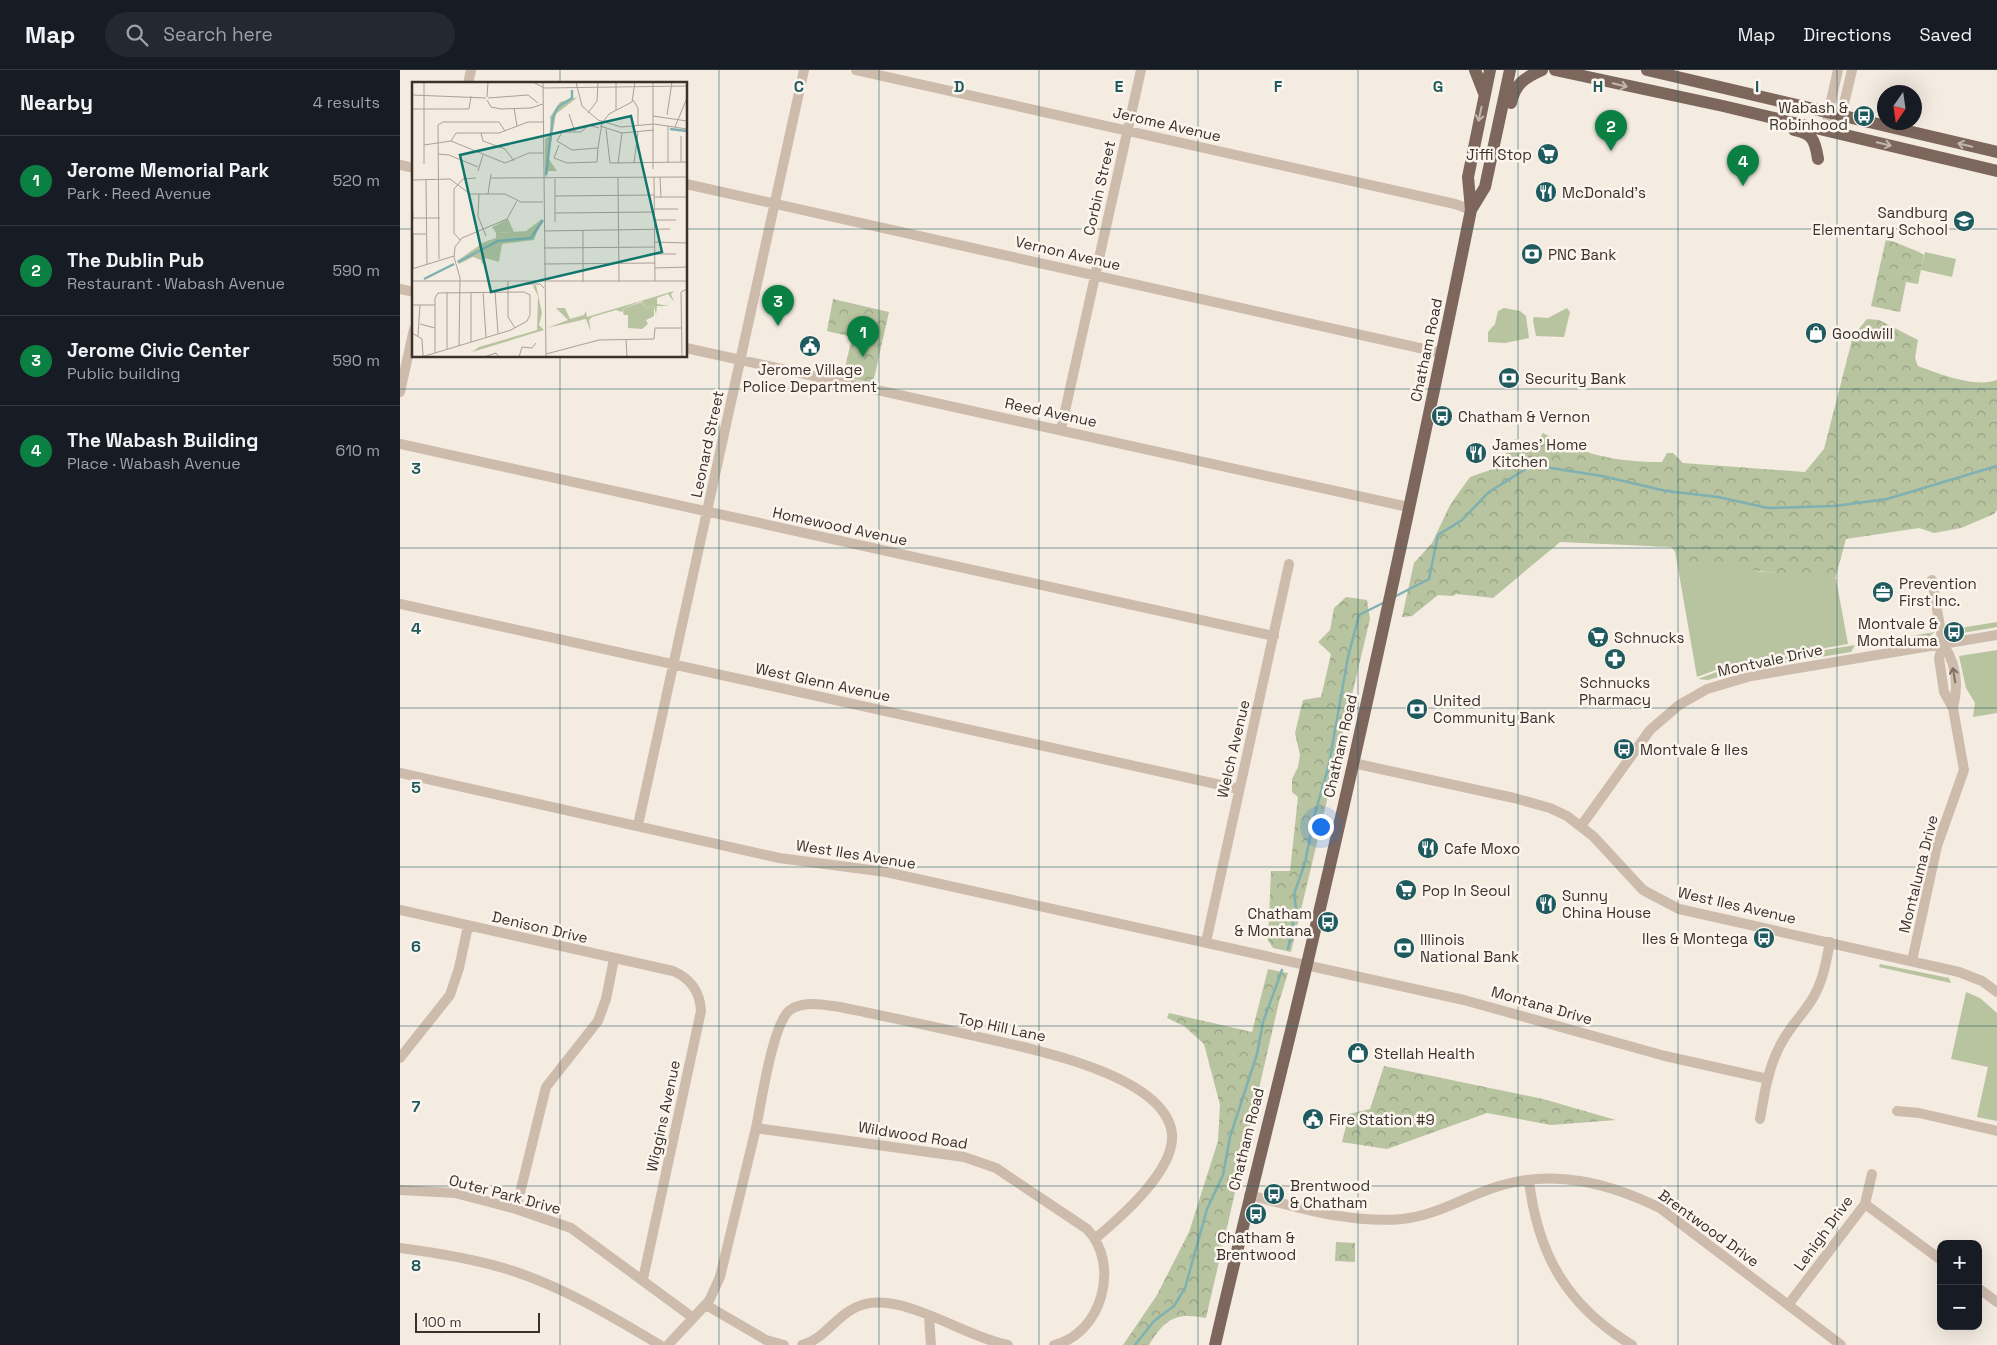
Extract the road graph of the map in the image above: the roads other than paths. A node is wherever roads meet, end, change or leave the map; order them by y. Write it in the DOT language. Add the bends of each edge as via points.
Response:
graph roads {
  1 [pos="804,70"];
  2 [pos="856,70"];
  3 [pos="1141,70"];
  4 [pos="1475,70"];
  5 [pos="1490,70"];
  6 [pos="1510,70"];
  7 [pos="1542,70"];
  8 [pos="1555,70"];
  9 [pos="1646,70"];
  10 [pos="1673,70"];
  11 [pos="1838,70"];
  12 [pos="1852,70"];
  13 [pos="1696,82"];
  14 [pos="1484,94"];
  15 [pos="1723,106"];
  16 [pos="1828,114"];
  17 [pos="1841,117"];
  18 [pos="1127,131"];
  19 [pos="1832,132"];
  20 [pos="1997,152"];
  21 [pos="1818,159"];
  22 [pos="1997,171"];
  23 [pos="1487,177"];
  24 [pos="688,184"];
  25 [pos="776,204"];
  26 [pos="1472,210"];
  27 [pos="1095,274"];
  28 [pos="412,337"];
  29 [pos="688,348"];
  30 [pos="1442,353"];
  31 [pos="741,360"];
  32 [pos="402,375"];
  33 [pos="400,392"];
  34 [pos="1061,429"];
  35 [pos="400,444"];
  36 [pos="1408,506"];
  37 [pos="707,512"];
  38 [pos="1290,564"];
  39 [pos="1932,580"];
  40 [pos="400,604"];
  41 [pos="1997,634"];
  42 [pos="1274,636"];
  43 [pos="1942,644"];
  44 [pos="673,665"];
  45 [pos="1353,763"];
  46 [pos="400,773"];
  47 [pos="1239,789"];
  48 [pos="638,825"];
  49 [pos="1581,826"];
  50 [pos="400,910"];
  51 [pos="468,926"];
  52 [pos="1206,942"];
  53 [pos="1830,942"];
  54 [pos="614,959"];
  55 [pos="1912,961"];
  56 [pos="1307,965"];
  57 [pos="673,970"];
  58 [pos="1997,992"];
  59 [pos="400,1058"];
  60 [pos="1768,1080"];
  61 [pos="1897,1111"];
  62 [pos="1760,1119"];
  63 [pos="756,1128"];
  64 [pos="1997,1131"];
  65 [pos="1872,1174"];
  66 [pos="1529,1181"];
  67 [pos="400,1190"];
  68 [pos="1249,1195"];
  69 [pos="1864,1204"];
  70 [pos="516,1209"];
  71 [pos="1096,1238"];
  72 [pos="400,1248"];
  73 [pos="1937,1257"];
  74 [pos="643,1279"];
  75 [pos="1982,1291"];
  76 [pos="1997,1302"];
  77 [pos="706,1305"];
  78 [pos="1788,1305"];
  79 [pos="929,1316"];
  80 [pos="692,1317"];
  81 [pos="660,1345"];
  82 [pos="668,1345"];
  83 [pos="784,1345"];
  84 [pos="802,1345"];
  85 [pos="931,1345"];
  86 [pos="1008,1345"];
  87 [pos="1054,1345"];
  88 [pos="1215,1345"];
  89 [pos="1632,1345"];
  90 [pos="1841,1345"];
  1 -- 25 [label="street, Leonard Street"];
  2 -- 18 [label="street, Jerome Avenue"];
  3 -- 18 [label="street, Corbin Street"];
  4 -- 14 [label="main road"];
  5 -- 14 [label="main road, Chatham Road"];
  6 -- 23 [label="main road, Chatham Road"];
  7 -- 23 [label="main road" via="1528,76 1514,89 1499,152"];
  8 -- 15 [label="main road, one-way"];
  9 -- 13 [label="main road"];
  10 -- 13 [label="main road"];
  11 -- 16 [label="street"];
  12 -- 17 [label="street"];
  13 -- 16 [label="main road"];
  14 -- 26 [label="main road, Chatham Road, one-way" via="1468,177"];
  15 -- 19 [label="main road"];
  15 -- 21 [label="main road" via="1746,119 1806,133 1814,142"];
  16 -- 17 [label="main road"];
  16 -- 19 [label="street"];
  17 -- 19 [label="street"];
  20 -- 17 [label="main road, one-way"];
  18 -- 26 [label="street, Jerome Avenue"];
  18 -- 27 [label="street, Corbin Street"];
  19 -- 22 [label="main road, one-way"];
  23 -- 26 [label="main road, Chatham Road"];
  24 -- 25 [label="street, Vernon Avenue"];
  25 -- 27 [label="street, Vernon Avenue"];
  25 -- 31 [label="street, Leonard Street"];
  26 -- 30 [label="main road, Chatham Road"];
  27 -- 30 [label="street, Vernon Avenue"];
  27 -- 34 [label="street, Corbin Street"];
  28 -- 32 [label="street"];
  29 -- 31 [label="street, Reed Avenue"];
  30 -- 36 [label="main road, Chatham Road"];
  31 -- 34 [label="street, Reed Avenue"];
  31 -- 37 [label="street, Leonard Street"];
  32 -- 33 [label="street"];
  34 -- 36 [label="street, Reed Avenue"];
  35 -- 37 [label="street, Homewood Avenue"];
  36 -- 45 [label="main road, Chatham Road"];
  37 -- 42 [label="street, Homewood Avenue"];
  37 -- 44 [label="street, Leonard Street"];
  38 -- 42 [label="street, Welch Avenue"];
  39 -- 43 [label="street, Montaluma Drive"];
  40 -- 44 [label="street, West Glenn Avenue"];
  41 -- 43 [label="street, Montvale Drive"];
  42 -- 47 [label="street, Welch Avenue"];
  43 -- 49 [label="street, Montvale Drive" via="1736,679 1698,694 1667,714 1644,737"];
  43 -- 55 [label="street, Montaluma Drive" via="1939,658 1944,692 1953,708 1964,770 1937,846"];
  44 -- 47 [label="street, West Glenn Avenue"];
  44 -- 48 [label="street, Leonard Street"];
  45 -- 49 [label="street, West Iles Avenue" via="1530,802 1567,816"];
  45 -- 56 [label="main road, Chatham Road"];
  46 -- 48 [label="street, West Iles Avenue"];
  47 -- 52 [label="street, Welch Avenue"];
  48 -- 52 [label="street, West Iles Avenue" via="779,858 886,872"];
  49 -- 53 [label="street, West Iles Avenue" via="1643,890 1664,902 1691,912"];
  50 -- 51 [label="street, Denison Drive"];
  51 -- 54 [label="street, Denison Drive"];
  51 -- 59 [label="street" via="450,995"];
  52 -- 56 [label="street, West Iles Avenue"];
  53 -- 55 [label="street, West Iles Avenue"];
  53 -- 60 [label="street" via="1818,989 1782,1041"];
  54 -- 57 [label="street, Denison Drive"];
  54 -- 70 [label="street" via="598,1021 546,1087"];
  55 -- 58 [label="street, West Iles Avenue" via="1966,974"];
  56 -- 60 [label="street, Montana Drive" via="1498,1008 1665,1056"];
  56 -- 68 [label="main road, Chatham Road"];
  57 -- 74 [label="street, Wiggins Avenue" via="683,975 696,991 700,1011"];
  60 -- 62 [label="street"];
  61 -- 64 [label="street"];
  63 -- 71 [label="street, Wildwood Road" via="977,1161 1018,1181"];
  63 -- 71 [label="street, Top Hill Lane" via="778,1030 786,1013 798,1006 840,1007 1062,1056 1105,1073 1152,1100 1166,1116 1172,1133 1169,1155 1159,1173 1120,1217"];
  63 -- 77 [label="street" via="720,1277"];
  65 -- 69 [label="street, Lehigh Drive"];
  66 -- 68 [label="street, Brentwood Drive" via="1499,1186 1440,1210 1403,1219 1351,1218"];
  66 -- 78 [label="street, Brentwood Drive" via="1558,1178 1589,1181 1634,1195 1660,1208"];
  66 -- 89 [label="street" via="1540,1236 1566,1289 1597,1321"];
  67 -- 70 [label="street, Outer Park Drive" via="455,1193"];
  68 -- 88 [label="main road, Chatham Road"];
  69 -- 73 [label="street"];
  69 -- 78 [label="street, Lehigh Drive"];
  70 -- 74 [label="street, Outer Park Drive" via="571,1228"];
  71 -- 87 [label="street" via="1104,1269 1102,1297 1082,1329"];
  72 -- 81 [label="street" via="477,1261 513,1271 582,1300"];
  74 -- 80 [label="street, Outer Park Drive"];
  75 -- 76 [label="street"];
  77 -- 80 [label="street"];
  77 -- 83 [label="street" via="766,1340"];
  78 -- 90 [label="street, Brentwood Drive"];
  79 -- 84 [label="street" via="887,1303 865,1304 850,1309 822,1336"];
  79 -- 85 [label="street"];
  79 -- 86 [label="street" via="985,1340"];
  80 -- 82 [label="street"];
}
